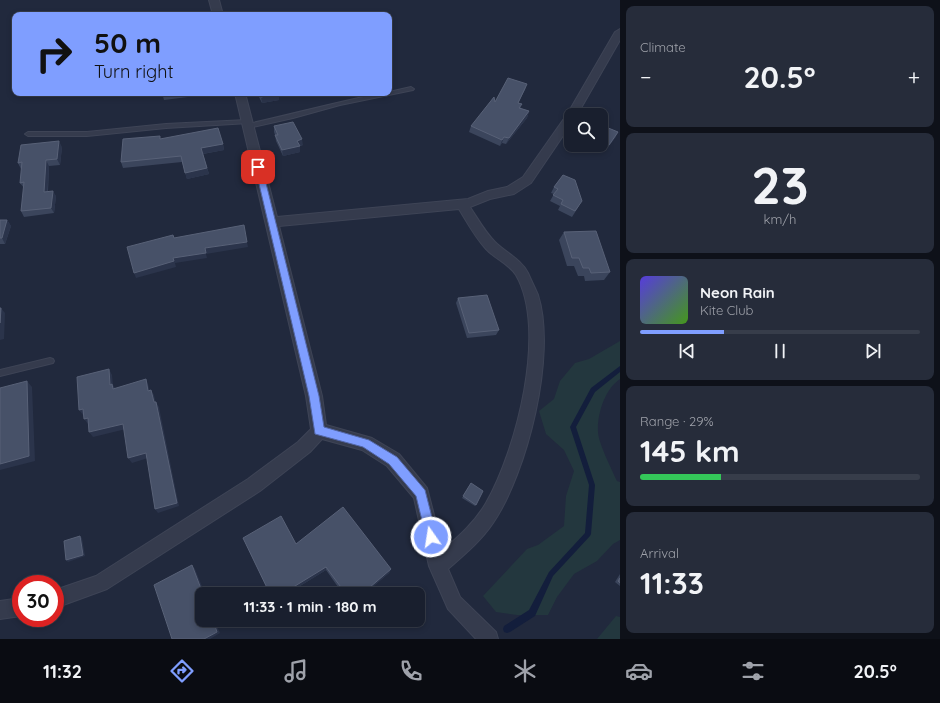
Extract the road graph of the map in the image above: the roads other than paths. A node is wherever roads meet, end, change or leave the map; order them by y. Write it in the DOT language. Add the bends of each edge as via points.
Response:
graph roads {
  1 [pos="214,0"];
  2 [pos="217,12"];
  3 [pos="620,32"];
  4 [pos="411,89"];
  5 [pos="392,93"];
  6 [pos="241,96"];
  7 [pos="376,96"];
  8 [pos="576,108"];
  9 [pos="248,124"];
  10 [pos="564,126"];
  11 [pos="28,134"];
  12 [pos="462,204"];
  13 [pos="272,222"];
  14 [pos="50,362"];
  15 [pos="0,373"];
  16 [pos="319,430"];
  17 [pos="438,566"];
  18 [pos="64,596"];
  19 [pos="12,608"];
  20 [pos="0,610"];
  21 [pos="489,639"];
  1 -- 2 [label="street"];
  3 -- 8 [label="street"];
  4 -- 5 [label="lane"];
  6 -- 9 [label="street"];
  7 -- 9 [label="lane"];
  9 -- 11 [label="lane" via="166,126 87,134"];
  9 -- 13 [label="street"];
  10 -- 12 [label="street" via="527,180 510,191"];
  12 -- 13 [label="street"];
  12 -- 17 [label="street" via="490,246 521,272 533,304 535,372 516,456 492,510 467,542"];
  13 -- 16 [label="street" via="314,396"];
  14 -- 15 [label="lane"];
  16 -- 17 [label="street" via="366,443 393,460 421,494"];
  16 -- 18 [label="street" via="304,447 254,485 102,583"];
  17 -- 21 [label="street" via="454,603"];
  19 -- 20 [label="street"];
}
